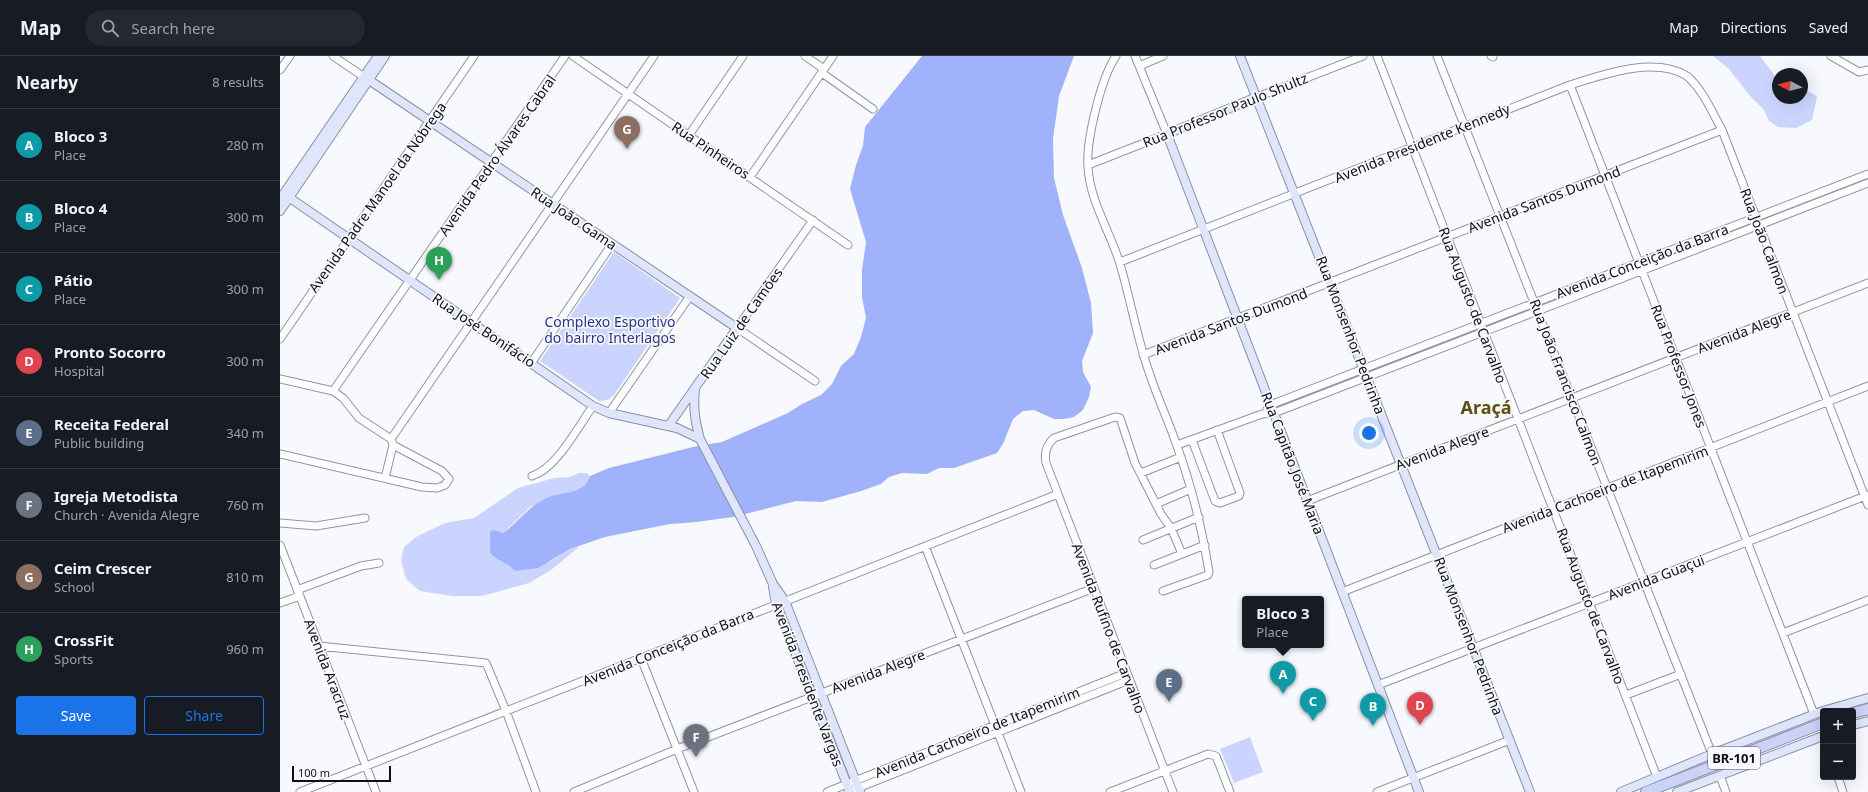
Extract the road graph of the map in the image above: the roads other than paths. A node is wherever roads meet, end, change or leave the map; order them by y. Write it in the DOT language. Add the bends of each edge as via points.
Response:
graph roads {
  1 [pos="290,56"];
  2 [pos="333,56"];
  3 [pos="378,56"];
  4 [pos="386,56"];
  5 [pos="474,56"];
  6 [pos="565,56"];
  7 [pos="573,56"];
  8 [pos="654,56"];
  9 [pos="743,56"];
  10 [pos="805,56"];
  11 [pos="833,56"];
  12 [pos="1116,56"];
  13 [pos="1135,56"];
  14 [pos="1163,56"];
  15 [pos="1240,56"];
  16 [pos="1363,56"];
  17 [pos="1377,56"];
  18 [pos="1437,56"];
  19 [pos="1831,56"];
  20 [pos="1139,66"];
  21 [pos="280,70"];
  22 [pos="1868,70"];
  23 [pos="823,71"];
  24 [pos="366,79"];
  25 [pos="1570,85"];
  26 [pos="628,94"];
  27 [pos="1257,97"];
  28 [pos="873,109"];
  29 [pos="1712,112"];
  30 [pos="430,121"];
  31 [pos="1465,126"];
  32 [pos="1722,130"];
  33 [pos="1167,134"];
  34 [pos="689,135"];
  35 [pos="1412,147"];
  36 [pos="491,162"];
  37 [pos="1088,165"];
  38 [pos="1868,174"];
  39 [pos="1605,176"];
  40 [pos="750,177"];
  41 [pos="1868,183"];
  42 [pos="1295,193"];
  43 [pos="283,195"];
  44 [pos="552,204"];
  45 [pos="280,211"];
  46 [pos="1500,216"];
  47 [pos="1755,218"];
  48 [pos="813,220"];
  49 [pos="1758,225"];
  50 [pos="1203,230"];
  51 [pos="1447,237"];
  52 [pos="349,238"];
  53 [pos="612,244"];
  54 [pos="848,245"];
  55 [pos="1120,262"];
  56 [pos="1639,263"];
  57 [pos="1642,270"];
  58 [pos="410,280"];
  59 [pos="1330,283"];
  60 [pos="1868,283"];
  61 [pos="690,296"];
  62 [pos="1534,303"];
  63 [pos="1538,311"];
  64 [pos="1793,313"];
  65 [pos="1237,319"];
  66 [pos="472,322"];
  67 [pos="1481,324"];
  68 [pos="737,328"];
  69 [pos="1484,332"];
  70 [pos="280,339"];
  71 [pos="1143,355"];
  72 [pos="1676,358"];
  73 [pos="532,362"];
  74 [pos="1366,373"];
  75 [pos="280,379"];
  76 [pos="815,381"];
  77 [pos="1868,386"];
  78 [pos="695,388"];
  79 [pos="333,391"];
  80 [pos="1572,398"];
  81 [pos="1828,402"];
  82 [pos="593,406"];
  83 [pos="1272,409"];
  84 [pos="609,413"];
  85 [pos="1518,419"];
  86 [pos="669,426"];
  87 [pos="1217,430"];
  88 [pos="1192,440"];
  89 [pos="702,441"];
  90 [pos="392,442"];
  91 [pos="1177,445"];
  92 [pos="1711,448"];
  93 [pos="280,454"];
  94 [pos="1181,457"];
  95 [pos="1401,464"];
  96 [pos="1141,473"];
  97 [pos="532,476"];
  98 [pos="385,478"];
  99 [pos="1607,488"];
  100 [pos="1191,489"];
  101 [pos="1058,494"];
  102 [pos="1866,495"];
  103 [pos="1307,501"];
  104 [pos="1156,504"];
  105 [pos="1868,505"];
  106 [pos="1553,509"];
  107 [pos="1199,517"];
  108 [pos="365,518"];
  109 [pos="280,523"];
  110 [pos="1171,528"];
  111 [pos="1142,540"];
  112 [pos="1747,542"];
  113 [pos="280,545"];
  114 [pos="1204,545"];
  115 [pos="925,546"];
  116 [pos="1182,554"];
  117 [pos="1437,555"];
  118 [pos="379,563"];
  119 [pos="1154,565"];
  120 [pos="1644,582"];
  121 [pos="773,584"];
  122 [pos="1094,588"];
  123 [pos="1163,591"];
  124 [pos="1342,592"];
  125 [pos="299,593"];
  126 [pos="1868,600"];
  127 [pos="785,601"];
  128 [pos="280,603"];
  129 [pos="1590,603"];
  130 [pos="776,604"];
  131 [pos="1783,634"];
  132 [pos="961,638"];
  133 [pos="319,646"];
  134 [pos="1474,648"];
  135 [pos="641,658"];
  136 [pos="1126,673"];
  137 [pos="1681,674"];
  138 [pos="1129,680"];
  139 [pos="1378,685"];
  140 [pos="821,693"];
  141 [pos="1626,695"];
  142 [pos="812,697"];
  143 [pos="1868,698"];
  144 [pos="1833,708"];
  145 [pos="1868,708"];
  146 [pos="506,711"];
  147 [pos="1820,712"];
  148 [pos="1856,712"];
  149 [pos="1814,714"];
  150 [pos="1868,721"];
  151 [pos="1820,724"];
  152 [pos="1856,724"];
  153 [pos="995,725"];
  154 [pos="998,733"];
  155 [pos="1820,738"];
  156 [pos="1510,740"];
  157 [pos="677,749"];
  158 [pos="1712,754"];
  159 [pos="366,766"];
  160 [pos="1164,771"];
  161 [pos="1720,776"];
  162 [pos="1658,777"];
  163 [pos="1413,778"];
  164 [pos="1839,780"];
  165 [pos="858,787"];
  166 [pos="849,790"];
  167 [pos="300,792"];
  168 [pos="376,792"];
  169 [pos="536,792"];
  170 [pos="574,792"];
  171 [pos="694,792"];
  172 [pos="827,792"];
  173 [pos="1021,792"];
  174 [pos="1110,792"];
  175 [pos="1173,792"];
  176 [pos="1230,792"];
  177 [pos="1377,792"];
  178 [pos="1418,792"];
  179 [pos="1530,792"];
  180 [pos="1621,792"];
  181 [pos="1646,792"];
  182 [pos="1677,792"];
  183 [pos="1726,792"];
  184 [pos="1843,792"];
  1 -- 21 [label="street"];
  2 -- 24 [label="street, Rua João Gama"];
  3 -- 24 [label="main road"];
  4 -- 24 [label="main road"];
  5 -- 30 [label="street, Avenida Padre Manoel da Nóbrega"];
  6 -- 36 [label="street, Avenida Pedro Álvares Cabral"];
  7 -- 26 [label="street, Rua Pinheiros"];
  8 -- 26 [label="street"];
  9 -- 34 [label="street"];
  10 -- 23 [label="street"];
  11 -- 23 [label="street"];
  12 -- 37 [label="street" via="1096,111"];
  13 -- 20 [label="street"];
  14 -- 20 [label="street"];
  15 -- 27 [label="main road, Rua Monsenhor Pedrinha"];
  16 -- 27 [label="street, Rua Professor Paulo Shultz"];
  17 -- 35 [label="street, Rua Augusto de Carvalho"];
  18 -- 31 [label="street, Rua João Francisco Calmon"];
  19 -- 22 [label="street" via="1859,72"];
  20 -- 33 [label="street"];
  23 -- 28 [label="street"];
  23 -- 40 [label="street"];
  24 -- 30 [label="main road, Rua João Gama"];
  24 -- 43 [label="main road"];
  25 -- 29 [label="street, Avenida Presidente Kennedy" via="1639,64 1657,64 1672,67 1687,76"];
  25 -- 31 [label="street, Avenida Presidente Kennedy"];
  25 -- 39 [label="street, Rua Professor Jones"];
  26 -- 34 [label="street, Rua Pinheiros"];
  26 -- 44 [label="street"];
  27 -- 33 [label="main road, Rua Professor Paulo Shultz"];
  27 -- 42 [label="main road, Rua Monsenhor Pedrinha"];
  29 -- 32 [label="street, Rua João Calmon"];
  30 -- 36 [label="main road, Rua João Gama"];
  30 -- 52 [label="street, Avenida Padre Manoel da Nóbrega"];
  31 -- 35 [label="street, Avenida Presidente Kennedy"];
  31 -- 46 [label="street, Rua João Francisco Calmon"];
  32 -- 39 [label="street, Avenida Santos Dumond"];
  32 -- 47 [label="street, Rua João Calmon"];
  33 -- 37 [label="street, Rua Professor Paulo Shultz"];
  33 -- 50 [label="main road, Rua Capitão José Maria"];
  34 -- 40 [label="street, Rua Pinheiros"];
  35 -- 42 [label="street, Avenida Presidente Kennedy"];
  35 -- 51 [label="street, Rua Augusto de Carvalho"];
  36 -- 44 [label="main road, Rua João Gama"];
  36 -- 58 [label="street, Avenida Pedro Álvares Cabral"];
  37 -- 55 [label="street" via="1097,208"];
  38 -- 47 [label="street, Avenida Conceição da Barra"];
  39 -- 46 [label="street, Avenida Santos Dumond"];
  39 -- 56 [label="street, Rua Professor Jones"];
  40 -- 48 [label="street, Rua Pinheiros"];
  41 -- 49 [label="street, Avenida Conceição da Barra"];
  42 -- 50 [label="street, Avenida Presidente Kennedy"];
  42 -- 59 [label="main road, Rua Monsenhor Pedrinha"];
  43 -- 45 [label="main road"];
  43 -- 52 [label="main road, Rua José Bonifácio"];
  44 -- 53 [label="main road, Rua João Gama"];
  44 -- 66 [label="street"];
  46 -- 51 [label="street, Avenida Santos Dumond"];
  46 -- 62 [label="street, Rua João Francisco Calmon"];
  47 -- 49 [label="street, Rua João Calmon"];
  47 -- 56 [label="street, Avenida Conceição da Barra"];
  48 -- 54 [label="street, Rua Pinheiros"];
  48 -- 68 [label="street, Rua Luiz de Camões"];
  49 -- 57 [label="street, Avenida Conceição da Barra"];
  49 -- 64 [label="street, Rua João Calmon"];
  50 -- 55 [label="street, Avenida Presidente Kennedy"];
  50 -- 65 [label="main road, Rua Capitão José Maria"];
  51 -- 59 [label="street, Avenida Santos Dumond"];
  51 -- 67 [label="street, Rua Augusto de Carvalho"];
  52 -- 58 [label="main road, Rua José Bonifácio"];
  52 -- 70 [label="street, Avenida Padre Manoel da Nóbrega"];
  53 -- 61 [label="main road, Rua João Gama"];
  53 -- 73 [label="street"];
  55 -- 71 [label="street"];
  56 -- 57 [label="street, Rua Professor Jones"];
  56 -- 62 [label="street, Avenida Conceição da Barra"];
  57 -- 63 [label="street, Avenida Conceição da Barra"];
  57 -- 72 [label="street, Rua Professor Jones"];
  58 -- 66 [label="main road, Rua José Bonifácio"];
  58 -- 79 [label="street, Avenida Pedro Álvares Cabral"];
  59 -- 65 [label="street, Avenida Santos Dumond"];
  59 -- 74 [label="main road, Rua Monsenhor Pedrinha"];
  60 -- 64 [label="street, Avenida Alegre"];
  61 -- 68 [label="main road, Rua João Gama"];
  61 -- 84 [label="street"];
  62 -- 63 [label="street, Rua João Francisco Calmon"];
  62 -- 67 [label="street, Avenida Conceição da Barra"];
  63 -- 69 [label="street, Avenida Conceição da Barra"];
  63 -- 80 [label="street, Rua João Francisco Calmon"];
  64 -- 72 [label="street, Avenida Alegre"];
  64 -- 81 [label="street, Rua João Calmon"];
  65 -- 71 [label="street, Avenida Santos Dumond"];
  65 -- 83 [label="main road, Rua Capitão José Maria"];
  66 -- 73 [label="main road, Rua José Bonifácio"];
  66 -- 90 [label="street"];
  67 -- 69 [label="street, Rua Augusto de Carvalho"];
  67 -- 74 [label="street, Avenida Conceição da Barra"];
  68 -- 76 [label="street, Rua João Gama"];
  68 -- 78 [label="main road, Rua Luiz de Camões"];
  69 -- 74 [label="street, Avenida Conceição da Barra"];
  69 -- 85 [label="street, Rua Augusto de Carvalho"];
  71 -- 91 [label="street"];
  72 -- 80 [label="street, Avenida Alegre"];
  72 -- 92 [label="street, Rua Professor Jones"];
  73 -- 82 [label="main road, Rua José Bonifácio"];
  74 -- 83 [label="street, Avenida Conceição da Barra"];
  74 -- 95 [label="main road, Rua Monsenhor Pedrinha"];
  75 -- 79 [label="street"];
  77 -- 81 [label="street, Avenida Cachoeiro de Itapemirim"];
  78 -- 86 [label="main road, Rua Luiz de Camões"];
  78 -- 89 [label="main road" via="694,420"];
  79 -- 90 [label="street" via="343,398 359,418"];
  80 -- 85 [label="street, Avenida Alegre"];
  80 -- 99 [label="street, Rua João Francisco Calmon"];
  81 -- 92 [label="street, Avenida Cachoeiro de Itapemirim"];
  81 -- 102 [label="street, Rua João Calmon"];
  82 -- 84 [label="main road, Rua José Bonifácio"];
  82 -- 97 [label="street" via="556,459 540,473"];
  83 -- 87 [label="street, Avenida Conceição da Barra"];
  83 -- 103 [label="main road, Rua Capitão José Maria"];
  84 -- 86 [label="main road, Rua José Bonifácio"];
  85 -- 95 [label="street, Avenida Alegre"];
  85 -- 106 [label="street, Rua Augusto de Carvalho"];
  86 -- 89 [label="main road, Rua José Bonifácio"];
  87 -- 88 [label="street, Avenida Conceição da Barra"];
  87 -- 88 [label="street" via="1240,491 1238,496 1220,503 1216,502"];
  88 -- 91 [label="street, Avenida Conceição da Barra"];
  89 -- 121 [label="main road"];
  90 -- 98 [label="street"];
  90 -- 98 [label="street" via="442,471 448,476 448,482 437,488"];
  91 -- 94 [label="street"];
  92 -- 99 [label="street, Avenida Cachoeiro de Itapemirim"];
  92 -- 112 [label="street, Rua Professor Jones"];
  93 -- 98 [label="street"];
  94 -- 96 [label="street"];
  94 -- 100 [label="street"];
  95 -- 103 [label="street, Avenida Alegre"];
  95 -- 117 [label="main road, Rua Monsenhor Pedrinha"];
  96 -- 101 [label="street, Avenida Rufino de Carvalho" via="1122,420 1118,417 1054,438 1050,442 1046,448 1046,463"];
  96 -- 104 [label="street"];
  99 -- 106 [label="street, Avenida Cachoeiro de Itapemirim"];
  99 -- 120 [label="street, Rua João Francisco Calmon"];
  100 -- 104 [label="street"];
  100 -- 107 [label="street"];
  101 -- 115 [label="street, Avenida Conceição da Barra"];
  101 -- 122 [label="street, Avenida Rufino de Carvalho"];
  102 -- 105 [label="street, Rua João Calmon"];
  102 -- 112 [label="street, Avenida Guaçui"];
  103 -- 124 [label="main road, Rua Capitão José Maria"];
  104 -- 110 [label="street"];
  106 -- 117 [label="street, Avenida Cachoeiro de Itapemirim"];
  106 -- 129 [label="street, Rua Augusto de Carvalho"];
  107 -- 110 [label="street"];
  107 -- 114 [label="street"];
  108 -- 109 [label="street" via="316,526"];
  110 -- 111 [label="street"];
  110 -- 116 [label="street"];
  112 -- 120 [label="street, Avenida Guaçui"];
  112 -- 131 [label="street, Rua Professor Jones"];
  113 -- 125 [label="street, Avenida Aracruz"];
  114 -- 116 [label="street"];
  114 -- 123 [label="street" via="1209,573"];
  115 -- 127 [label="street, Avenida Conceição da Barra"];
  115 -- 132 [label="street"];
  116 -- 119 [label="street"];
  117 -- 124 [label="street, Avenida Cachoeiro de Itapemirim"];
  117 -- 134 [label="main road, Rua Monsenhor Pedrinha"];
  118 -- 125 [label="street" via="361,566"];
  120 -- 129 [label="street, Avenida Guaçui"];
  120 -- 137 [label="street, Rua João Francisco Calmon"];
  121 -- 127 [label="main road, Avenida Presidente Vargas"];
  121 -- 130 [label="main road, Avenida Presidente Vargas"];
  122 -- 132 [label="street, Avenida Alegre"];
  122 -- 136 [label="street, Avenida Rufino de Carvalho"];
  124 -- 139 [label="main road, Rua Capitão José Maria"];
  125 -- 128 [label="street"];
  125 -- 133 [label="street, Avenida Aracruz"];
  126 -- 131 [label="street"];
  127 -- 130 [label="street, Avenida Conceição da Barra"];
  127 -- 140 [label="main road, Avenida Presidente Vargas"];
  129 -- 134 [label="street, Avenida Guaçui"];
  129 -- 141 [label="street, Rua Augusto de Carvalho"];
  130 -- 135 [label="street, Avenida Conceição da Barra"];
  130 -- 142 [label="main road, Avenida Presidente Vargas"];
  131 -- 149 [label="street, Rua Professor Jones"];
  132 -- 140 [label="street, Avenida Alegre"];
  132 -- 153 [label="street"];
  133 -- 146 [label="street" via="486,663"];
  133 -- 159 [label="street, Avenida Aracruz"];
  134 -- 139 [label="street, Avenida Guaçui"];
  134 -- 156 [label="main road, Rua Monsenhor Pedrinha"];
  135 -- 146 [label="street, Avenida Conceição da Barra"];
  135 -- 157 [label="street"];
  136 -- 138 [label="street, Avenida Rufino de Carvalho"];
  136 -- 153 [label="street, Avenida Cachoeiro de Itapemirim"];
  137 -- 141 [label="street"];
  137 -- 158 [label="street, Rua João Francisco Calmon"];
  138 -- 154 [label="street"];
  138 -- 160 [label="street, Avenida Rufino de Carvalho"];
  139 -- 163 [label="main road, Rua Capitão José Maria"];
  140 -- 142 [label="street, Avenida Alegre"];
  140 -- 165 [label="main road, Avenida Presidente Vargas"];
  141 -- 162 [label="street, Rua Augusto de Carvalho"];
  142 -- 157 [label="street, Avenida Alegre"];
  142 -- 166 [label="main road, Avenida Presidente Vargas"];
  143 -- 144 [label="main road"];
  145 -- 148 [label="highway"];
  146 -- 159 [label="street, Avenida Conceição da Barra"];
  146 -- 169 [label="street"];
  147 -- 149 [label="main road"];
  149 -- 158 [label="main road"];
  150 -- 152 [label="main road"];
  151 -- 181 [label="highway, BR-101"];
  153 -- 154 [label="street"];
  153 -- 165 [label="street, Avenida Cachoeiro de Itapemirim"];
  154 -- 165 [label="street"];
  154 -- 173 [label="street"];
  155 -- 161 [label="main road"];
  156 -- 163 [label="street"];
  156 -- 179 [label="main road, Rua Monsenhor Pedrinha"];
  157 -- 170 [label="street, Avenida Alegre"];
  157 -- 171 [label="street"];
  158 -- 162 [label="main road"];
  159 -- 167 [label="street, Avenida Conceição da Barra"];
  159 -- 168 [label="street, Avenida Aracruz"];
  160 -- 174 [label="street"];
  160 -- 175 [label="street, Avenida Rufino de Carvalho"];
  160 -- 176 [label="street" via="1208,754 1216,756"];
  161 -- 182 [label="main road"];
  161 -- 183 [label="street"];
  162 -- 180 [label="main road"];
  163 -- 177 [label="street"];
  163 -- 178 [label="main road, Rua Capitão José Maria"];
  164 -- 184 [label="street"];
  165 -- 166 [label="street, Avenida Cachoeiro de Itapemirim"];
  166 -- 172 [label="street, Avenida Cachoeiro de Itapemirim"];
}
